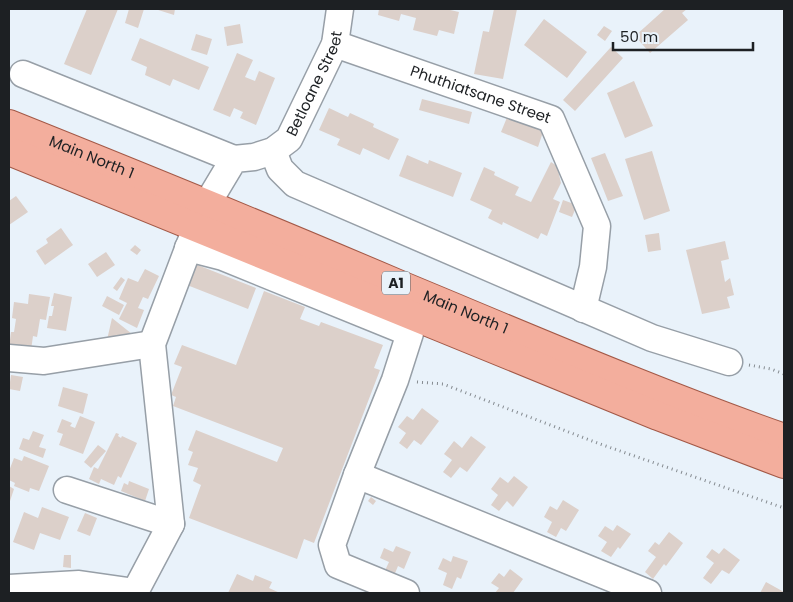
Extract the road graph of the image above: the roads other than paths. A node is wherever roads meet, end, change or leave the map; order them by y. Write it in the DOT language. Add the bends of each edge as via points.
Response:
graph roads {
  1 [pos="340,9"];
  2 [pos="335,44"];
  3 [pos="23,74"];
  4 [pos="9,124"];
  5 [pos="9,151"];
  6 [pos="273,151"];
  7 [pos="234,159"];
  8 [pos="207,204"];
  9 [pos="192,238"];
  10 [pos="583,308"];
  11 [pos="152,344"];
  12 [pos="9,358"];
  13 [pos="729,362"];
  14 [pos="784,438"];
  15 [pos="784,464"];
  16 [pos="357,475"];
  17 [pos="67,490"];
  18 [pos="171,524"];
  19 [pos="9,588"];
  20 [pos="135,593"];
  21 [pos="406,593"];
  22 [pos="648,593"];
  1 -- 2 [label="street, Betloane Street"];
  2 -- 6 [label="street, Betloane Street" via="290,139"];
  2 -- 10 [label="street, Phuthiatsane Street" via="550,119 597,226 593,267"];
  3 -- 7 [label="street"];
  4 -- 8 [label="main road, Main North 1 / A1"];
  5 -- 9 [label="main road, Main North 1 / A1"];
  6 -- 7 [label="street, Betloane Street"];
  6 -- 10 [label="street" via="280,168 295,184"];
  7 -- 8 [label="street"];
  8 -- 9 [label="street"];
  8 -- 14 [label="main road, Main North 1 / A1" via="578,359"];
  9 -- 11 [label="street"];
  9 -- 15 [label="main road, Main North 1 / A1" via="434,323 658,416"];
  9 -- 16 [label="street" via="223,257 410,333"];
  10 -- 13 [label="street" via="652,338"];
  11 -- 12 [label="street" via="44,361"];
  11 -- 18 [label="street"];
  16 -- 21 [label="street" via="332,545 338,565"];
  16 -- 22 [label="street"];
  17 -- 18 [label="street"];
  18 -- 20 [label="street"];
  19 -- 20 [label="street" via="79,584"];
}
